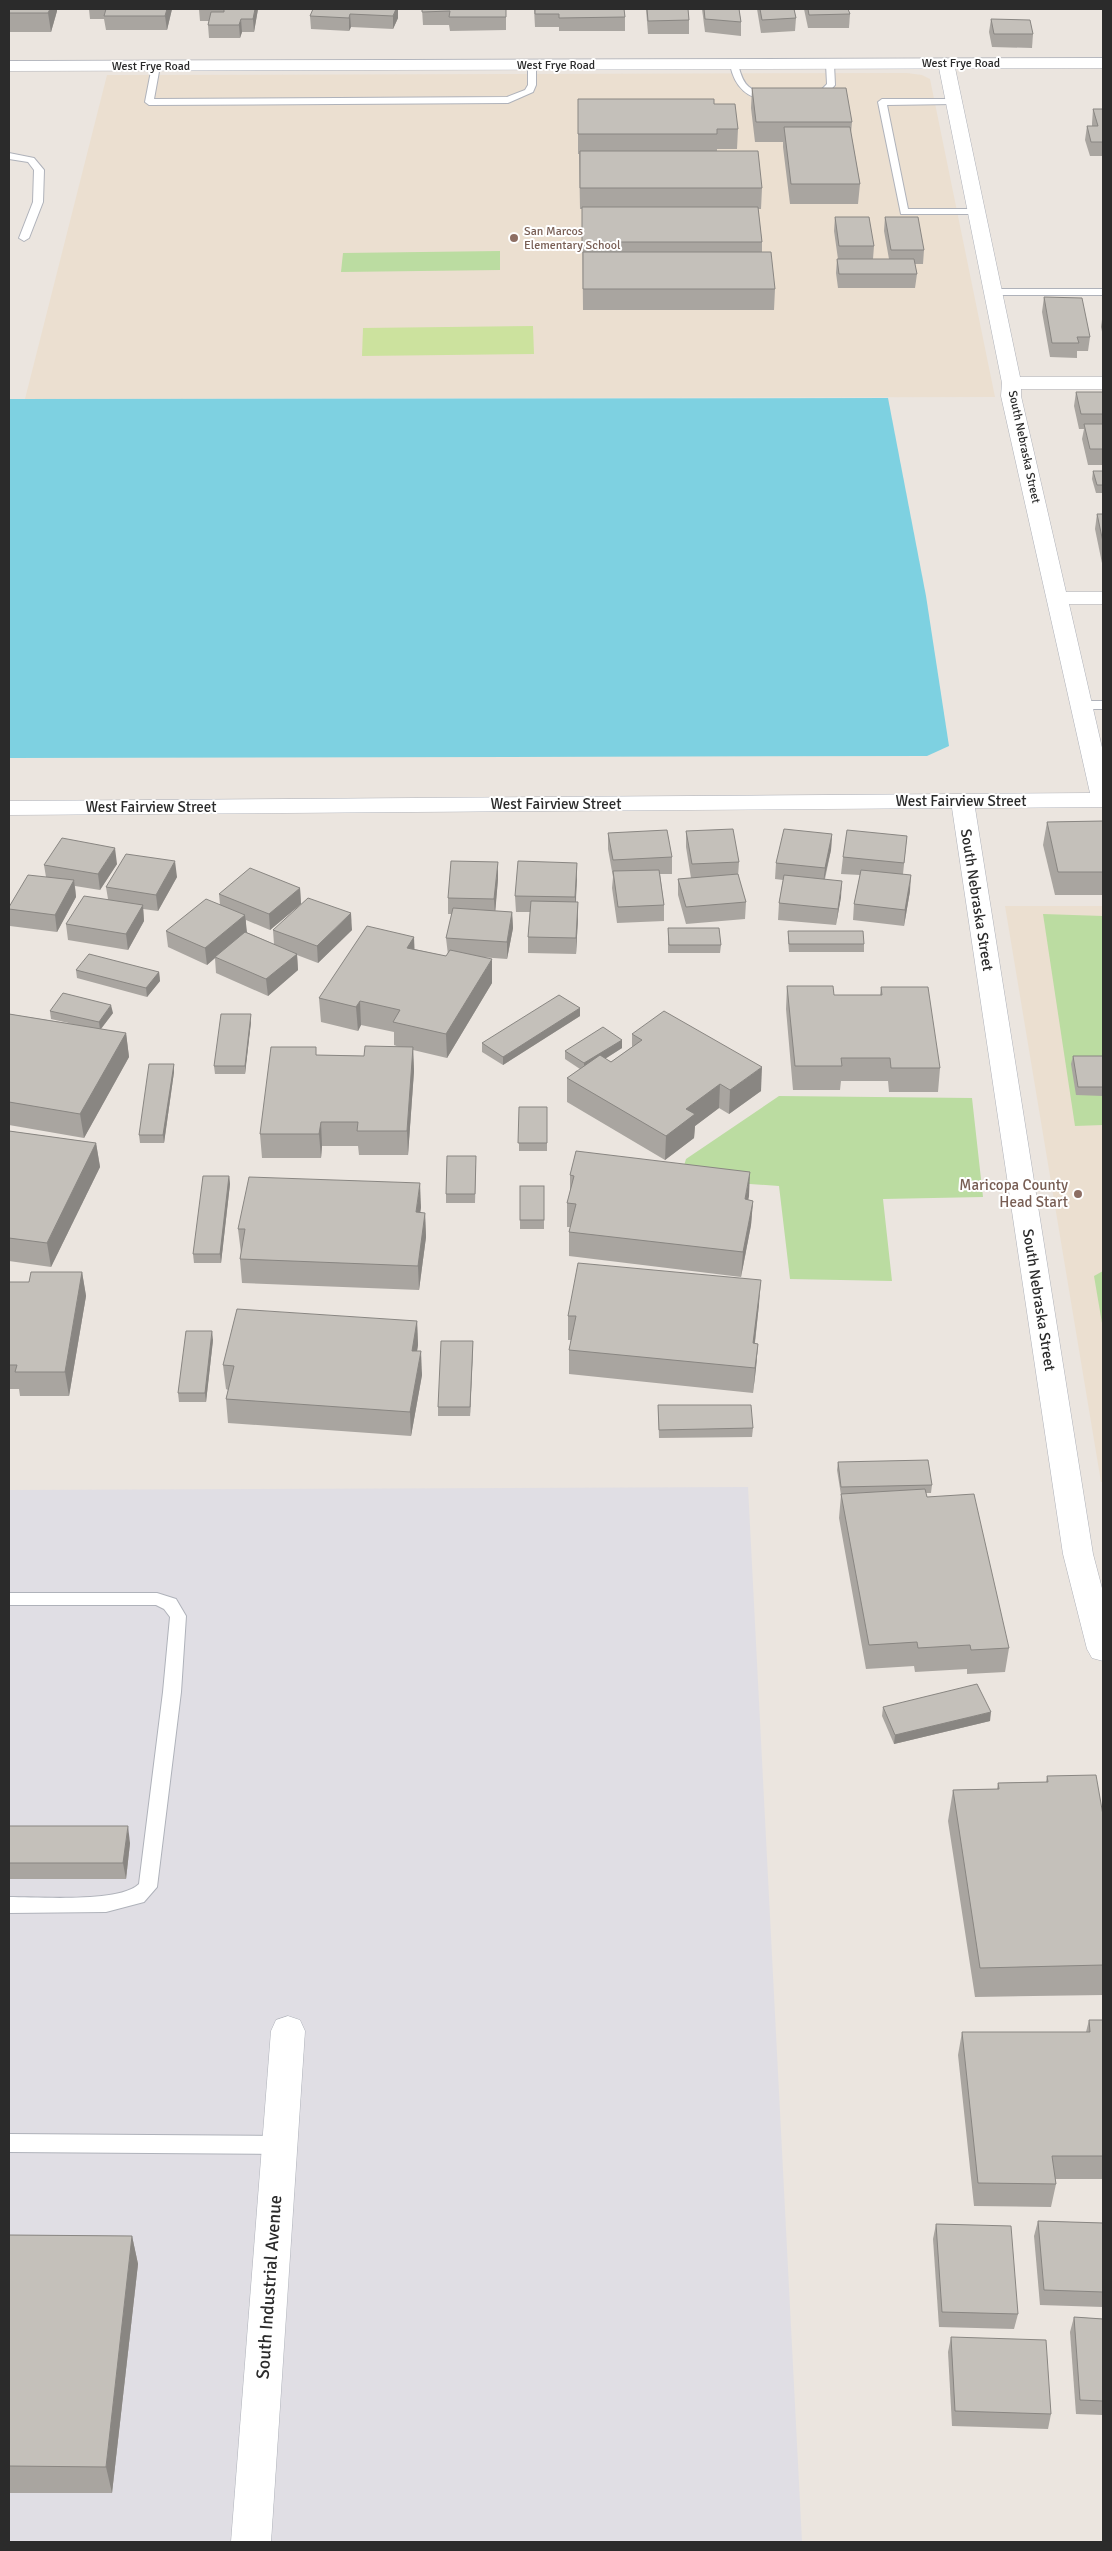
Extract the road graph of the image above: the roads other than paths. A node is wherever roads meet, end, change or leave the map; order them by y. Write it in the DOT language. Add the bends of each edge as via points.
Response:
graph roads {
  1 [pos="1103,63"];
  2 [pos="734,64"];
  3 [pos="830,64"];
  4 [pos="946,64"];
  5 [pos="532,65"];
  6 [pos="156,66"];
  7 [pos="9,68"];
  8 [pos="781,98"];
  9 [pos="803,98"];
  10 [pos="954,101"];
  11 [pos="9,156"];
  12 [pos="977,212"];
  13 [pos="24,238"];
  14 [pos="993,292"];
  15 [pos="1103,292"];
  16 [pos="1012,383"];
  17 [pos="1103,383"];
  18 [pos="1057,598"];
  19 [pos="1103,598"];
  20 [pos="1082,705"];
  21 [pos="1103,705"];
  22 [pos="962,800"];
  23 [pos="1103,800"];
  24 [pos="9,808"];
  25 [pos="9,1599"];
  26 [pos="1103,1649"];
  27 [pos="9,1905"];
  28 [pos="288,2031"];
  29 [pos="9,2143"];
  30 [pos="280,2144"];
  31 [pos="250,2542"];
  1 -- 4 [label="street, West Frye Road"];
  2 -- 3 [label="street, West Frye Road"];
  2 -- 5 [label="street, West Frye Road"];
  2 -- 8 [label="lane" via="738,83 744,90"];
  3 -- 4 [label="street, West Frye Road"];
  3 -- 9 [label="lane" via="831,85 824,92"];
  4 -- 10 [label="street, South Nebraska Street"];
  5 -- 6 [label="street, West Frye Road"];
  5 -- 6 [label="lane" via="529,92 508,100 149,102"];
  6 -- 7 [label="street, West Frye Road"];
  10 -- 12 [label="street, South Nebraska Street"];
  10 -- 12 [label="lane" via="882,102 904,212"];
  11 -- 13 [label="lane" via="31,160 38,170 38,202"];
  12 -- 14 [label="street, South Nebraska Street"];
  14 -- 15 [label="lane"];
  14 -- 16 [label="street, South Nebraska Street"];
  16 -- 17 [label="street"];
  16 -- 18 [label="street, South Nebraska Street" via="1011,396"];
  18 -- 19 [label="street"];
  18 -- 20 [label="street, South Nebraska Street"];
  20 -- 21 [label="lane"];
  20 -- 23 [label="street, South Nebraska Street"];
  22 -- 23 [label="street, West Fairview Street"];
  22 -- 24 [label="street, West Fairview Street"];
  22 -- 26 [label="street, South Nebraska Street" via="1078,1554"];
  25 -- 27 [label="lane" via="157,1598 170,1604 178,1616 148,1887 138,1897 106,1904"];
  28 -- 30 [label="street, South Industrial Avenue"];
  29 -- 30 [label="lane"];
  30 -- 31 [label="street, South Industrial Avenue"];
}
